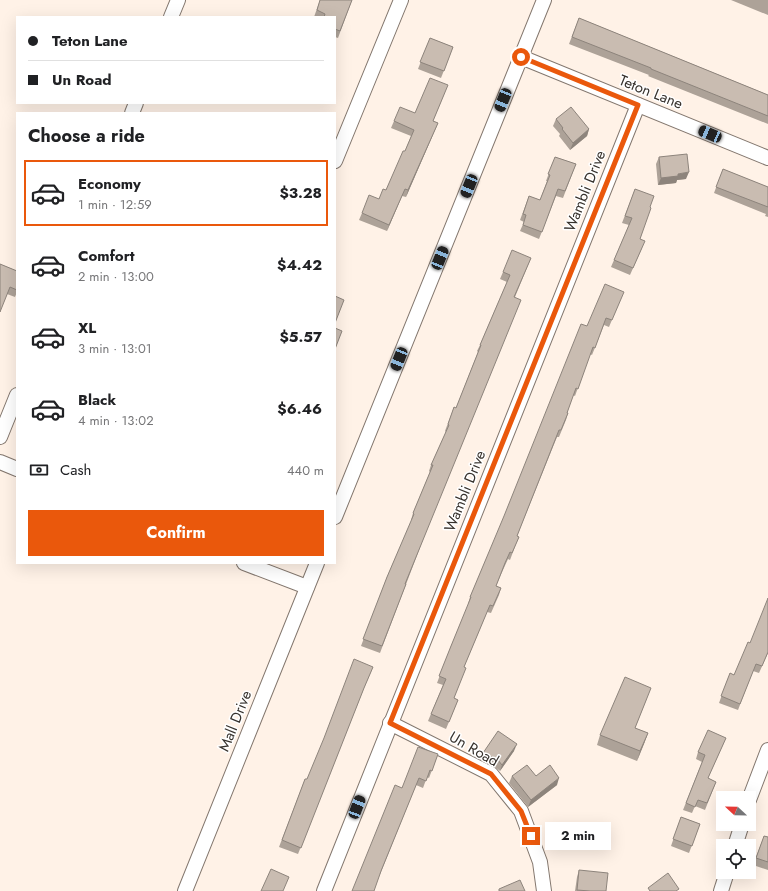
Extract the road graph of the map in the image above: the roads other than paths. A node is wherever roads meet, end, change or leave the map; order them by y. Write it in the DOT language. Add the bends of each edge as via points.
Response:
graph roads {
  1 [pos="178,0"];
  2 [pos="402,0"];
  3 [pos="544,0"];
  4 [pos="171,16"];
  5 [pos="521,57"];
  6 [pos="638,105"];
  7 [pos="768,158"];
  8 [pos="336,160"];
  9 [pos="16,397"];
  10 [pos="0,437"];
  11 [pos="0,462"];
  12 [pos="16,470"];
  13 [pos="336,516"];
  14 [pos="247,564"];
  15 [pos="317,564"];
  16 [pos="307,587"];
  17 [pos="390,723"];
  18 [pos="768,750"];
  19 [pos="752,791"];
  20 [pos="725,879"];
  21 [pos="185,891"];
  22 [pos="324,891"];
  23 [pos="544,891"];
  24 [pos="721,891"];
  1 -- 4 [label="street"];
  2 -- 8 [label="street"];
  3 -- 5 [label="street"];
  5 -- 6 [label="street, Teton Lane"];
  5 -- 13 [label="street"];
  6 -- 7 [label="street, Teton Lane"];
  6 -- 17 [label="street, Wambli Drive"];
  9 -- 10 [label="street"];
  11 -- 12 [label="street"];
  14 -- 16 [label="street"];
  15 -- 16 [label="street, Mall Drive"];
  16 -- 21 [label="street, Mall Drive"];
  17 -- 22 [label="street, Wambli Drive"];
  17 -- 23 [label="street, Un Road" via="491,774 521,811 540,862"];
  18 -- 19 [label="street"];
  20 -- 24 [label="street"];
}
